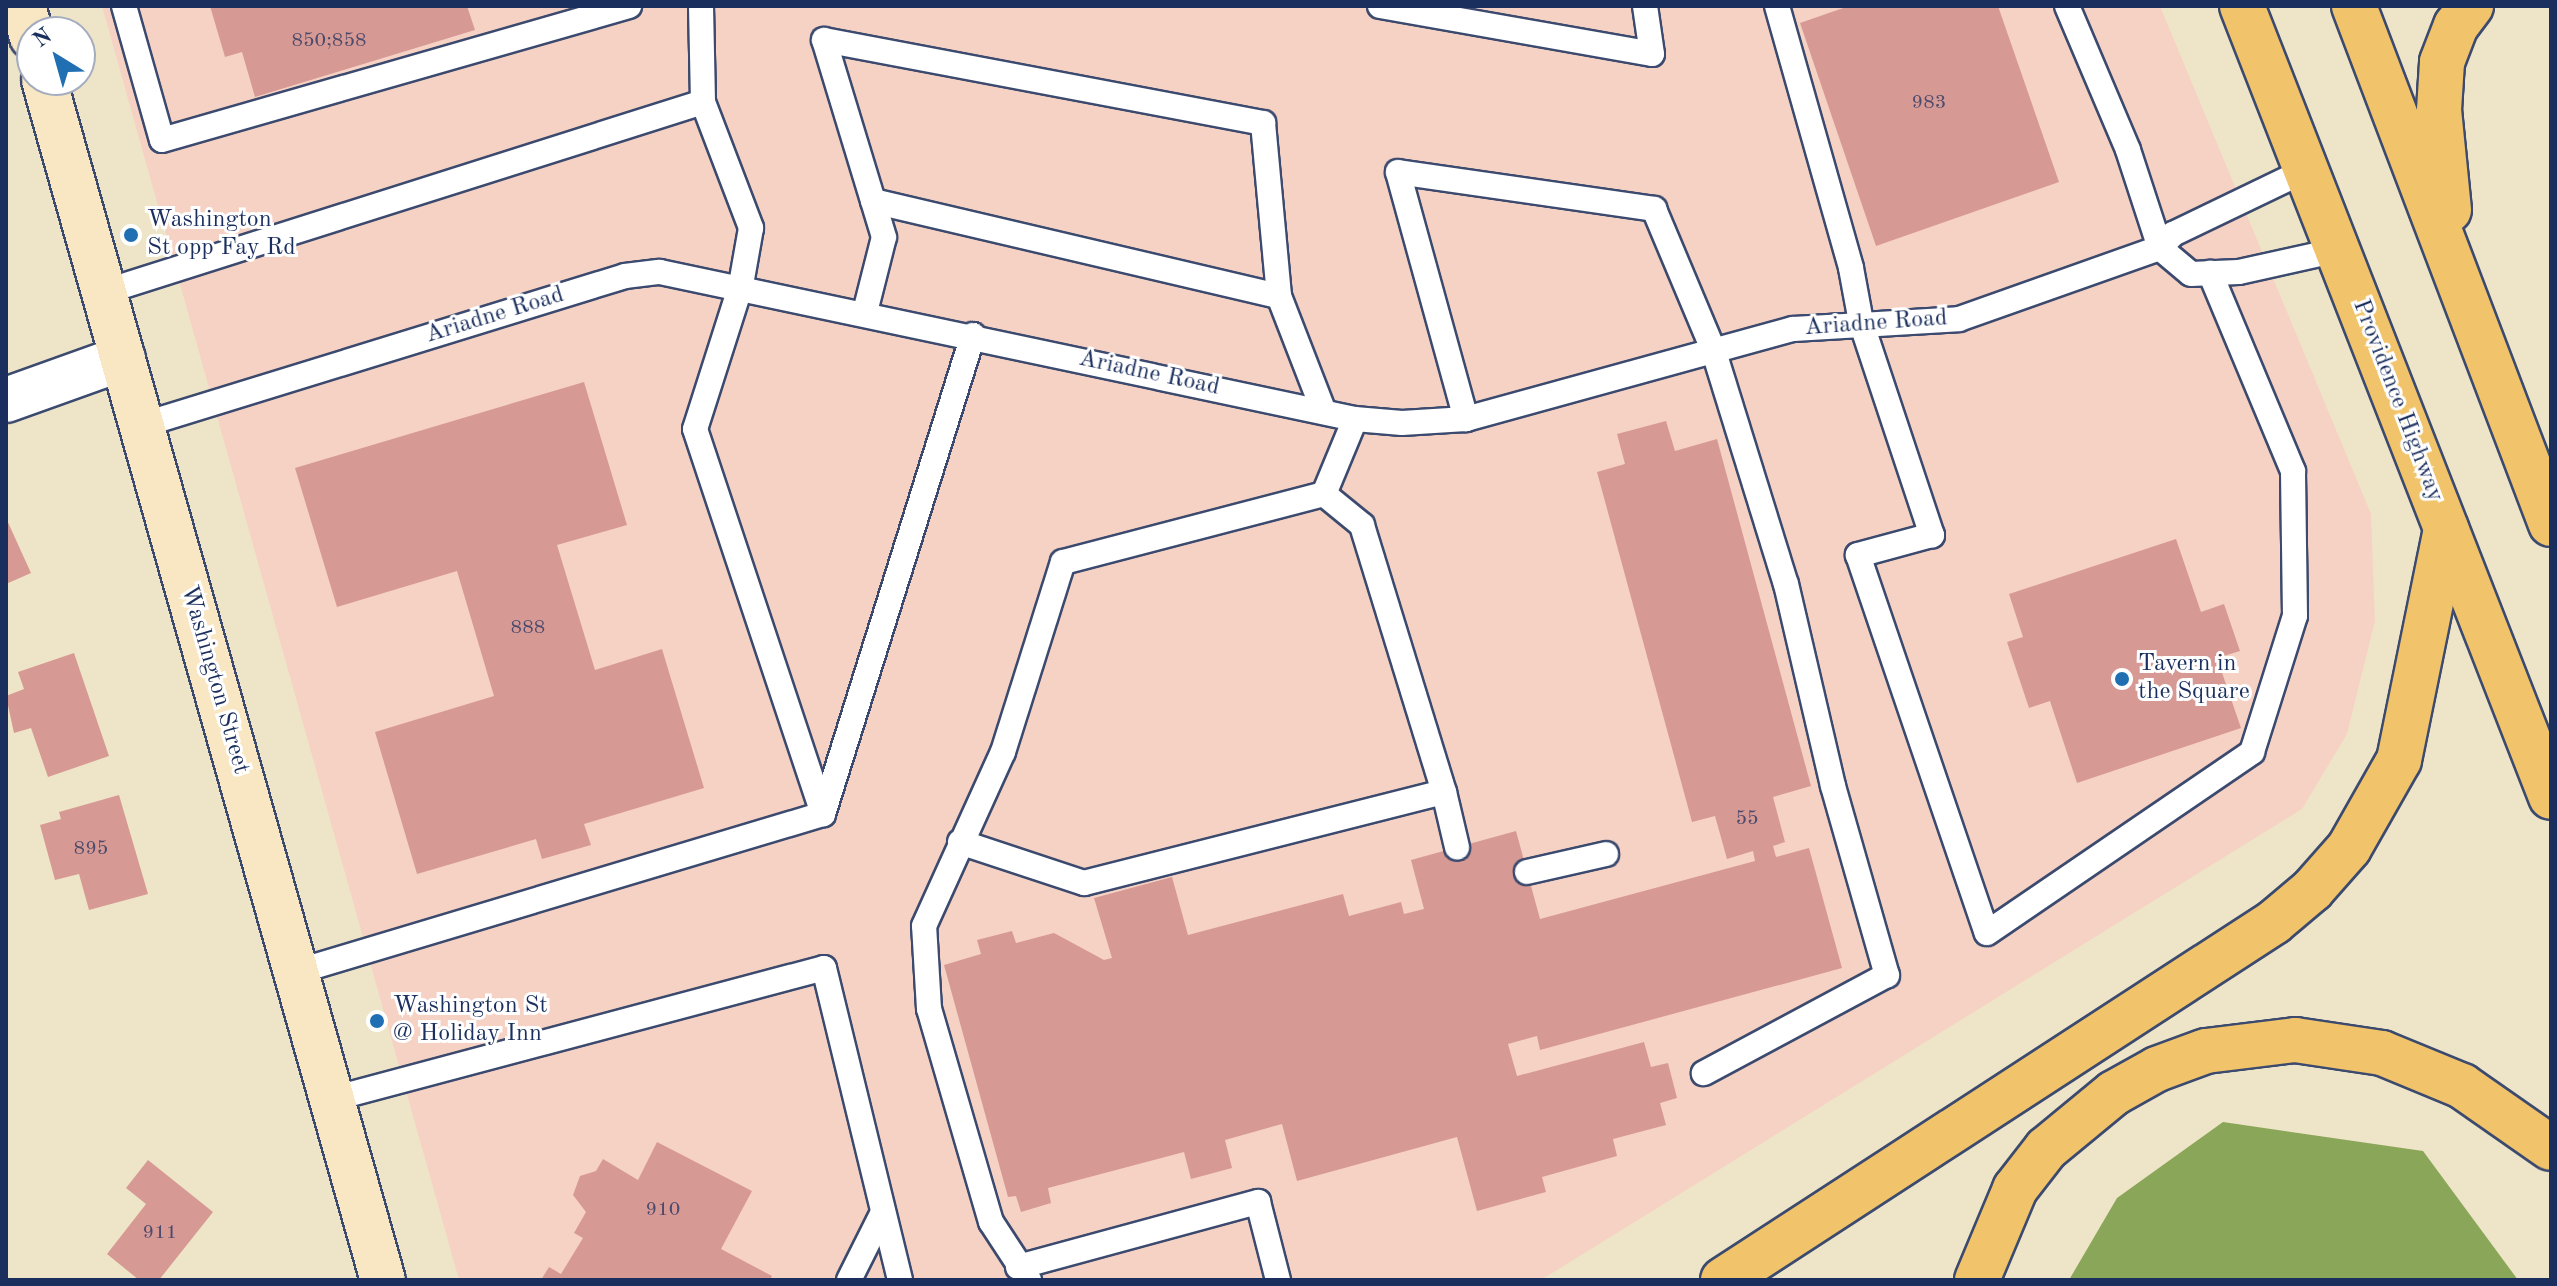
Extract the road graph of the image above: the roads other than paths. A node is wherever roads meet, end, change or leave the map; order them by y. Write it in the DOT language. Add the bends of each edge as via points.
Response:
graph roads {
  1 [pos="124,6"];
  2 [pos="629,6"];
  3 [pos="701,6"];
  4 [pos="1380,6"];
  5 [pos="1645,6"];
  6 [pos="1777,6"];
  7 [pos="2067,6"];
  8 [pos="2242,6"];
  9 [pos="2354,6"];
  10 [pos="2471,6"];
  11 [pos="1469,14"];
  12 [pos="49,96"];
  13 [pos="703,102"];
  14 [pos="2306,170"];
  15 [pos="873,201"];
  16 [pos="2160,248"];
  17 [pos="2338,250"];
  18 [pos="2210,273"];
  19 [pos="2457,276"];
  20 [pos="741,285"];
  21 [pos="104,292"];
  22 [pos="1279,296"];
  23 [pos="865,312"];
  24 [pos="1861,322"];
  25 [pos="973,335"];
  26 [pos="1714,352"];
  27 [pos="123,358"];
  28 [pos="6,400"];
  29 [pos="1324,412"];
  30 [pos="1355,419"];
  31 [pos="1466,419"];
  32 [pos="142,425"];
  33 [pos="1324,494"];
  34 [pos="2551,524"];
  35 [pos="2446,529"];
  36 [pos="1444,792"];
  37 [pos="2551,797"];
  38 [pos="823,814"];
  39 [pos="960,842"];
  40 [pos="1457,847"];
  41 [pos="1606,854"];
  42 [pos="1527,872"];
  43 [pos="296,972"];
  44 [pos="1704,1073"];
  45 [pos="332,1099"];
  46 [pos="2551,1148"];
  47 [pos="883,1212"];
  48 [pos="1023,1273"];
  49 [pos="383,1280"];
  50 [pos="849,1280"];
  51 [pos="900,1280"];
  52 [pos="1278,1280"];
  53 [pos="1723,1280"];
  54 [pos="1977,1280"];
  1 -- 2 [label="lane" via="162,140"];
  3 -- 13 [label="lane"];
  4 -- 11 [label="lane"];
  5 -- 11 [label="lane" via="1652,54"];
  6 -- 24 [label="lane" via="1851,268"];
  7 -- 16 [label="lane" via="2128,150"];
  8 -- 14 [label="highway, Providence Highway"];
  9 -- 19 [label="highway"];
  10 -- 19 [label="highway" via="2456,26 2442,62 2439,110"];
  12 -- 21 [label="main road, Washington Street"];
  13 -- 20 [label="lane" via="751,228"];
  13 -- 21 [label="lane"];
  14 -- 16 [label="lane, Ariadne Road" via="2173,234"];
  14 -- 17 [label="highway, Providence Highway"];
  15 -- 22 [label="lane"];
  15 -- 22 [label="lane" via="824,40 1263,123"];
  15 -- 23 [label="lane" via="884,237"];
  16 -- 18 [label="lane" via="2191,274"];
  16 -- 24 [label="lane, Ariadne Road" via="1959,319"];
  17 -- 18 [label="lane" via="2239,272"];
  17 -- 35 [label="highway, Providence Highway"];
  18 -- 24 [label="lane" via="2293,471 2295,616 2252,752 1987,933 1858,555 1932,535"];
  19 -- 34 [label="highway"];
  20 -- 23 [label="lane, Ariadne Road"];
  20 -- 32 [label="lane, Ariadne Road" via="660,272 625,276"];
  20 -- 38 [label="lane" via="695,429"];
  21 -- 27 [label="main road, Washington Street"];
  22 -- 29 [label="lane"];
  23 -- 25 [label="lane, Ariadne Road"];
  24 -- 26 [label="lane, Ariadne Road" via="1793,329"];
  25 -- 29 [label="lane, Ariadne Road"];
  25 -- 38 [label="lane"];
  26 -- 31 [label="lane, Ariadne Road"];
  26 -- 31 [label="lane" via="1654,209 1398,172"];
  26 -- 44 [label="lane" via="1786,584 1833,786 1887,975"];
  27 -- 28 [label="street"];
  27 -- 32 [label="main road, Washington Street"];
  29 -- 30 [label="lane, Ariadne Road"];
  30 -- 31 [label="lane, Ariadne Road"];
  30 -- 33 [label="lane"];
  32 -- 43 [label="main road, Washington Street"];
  33 -- 36 [label="lane" via="1362,525"];
  33 -- 39 [label="lane" via="1063,562 1003,752"];
  35 -- 37 [label="highway, Providence Highway"];
  35 -- 53 [label="highway" via="2399,760 2349,848 2312,890 2261,930"];
  36 -- 39 [label="lane" via="1084,883"];
  36 -- 40 [label="lane"];
  38 -- 43 [label="lane"];
  39 -- 48 [label="lane" via="924,926 929,1009 991,1222"];
  41 -- 42 [label="lane"];
  43 -- 45 [label="main road, Washington Street"];
  45 -- 47 [label="lane" via="824,968"];
  45 -- 49 [label="main road, Washington Street"];
  46 -- 54 [label="highway" via="2462,1086 2382,1053 2295,1040 2206,1051 2114,1093 2046,1149 2008,1203"];
  47 -- 50 [label="lane"];
  47 -- 51 [label="lane"];
  48 -- 52 [label="lane" via="1258,1202"];
}
